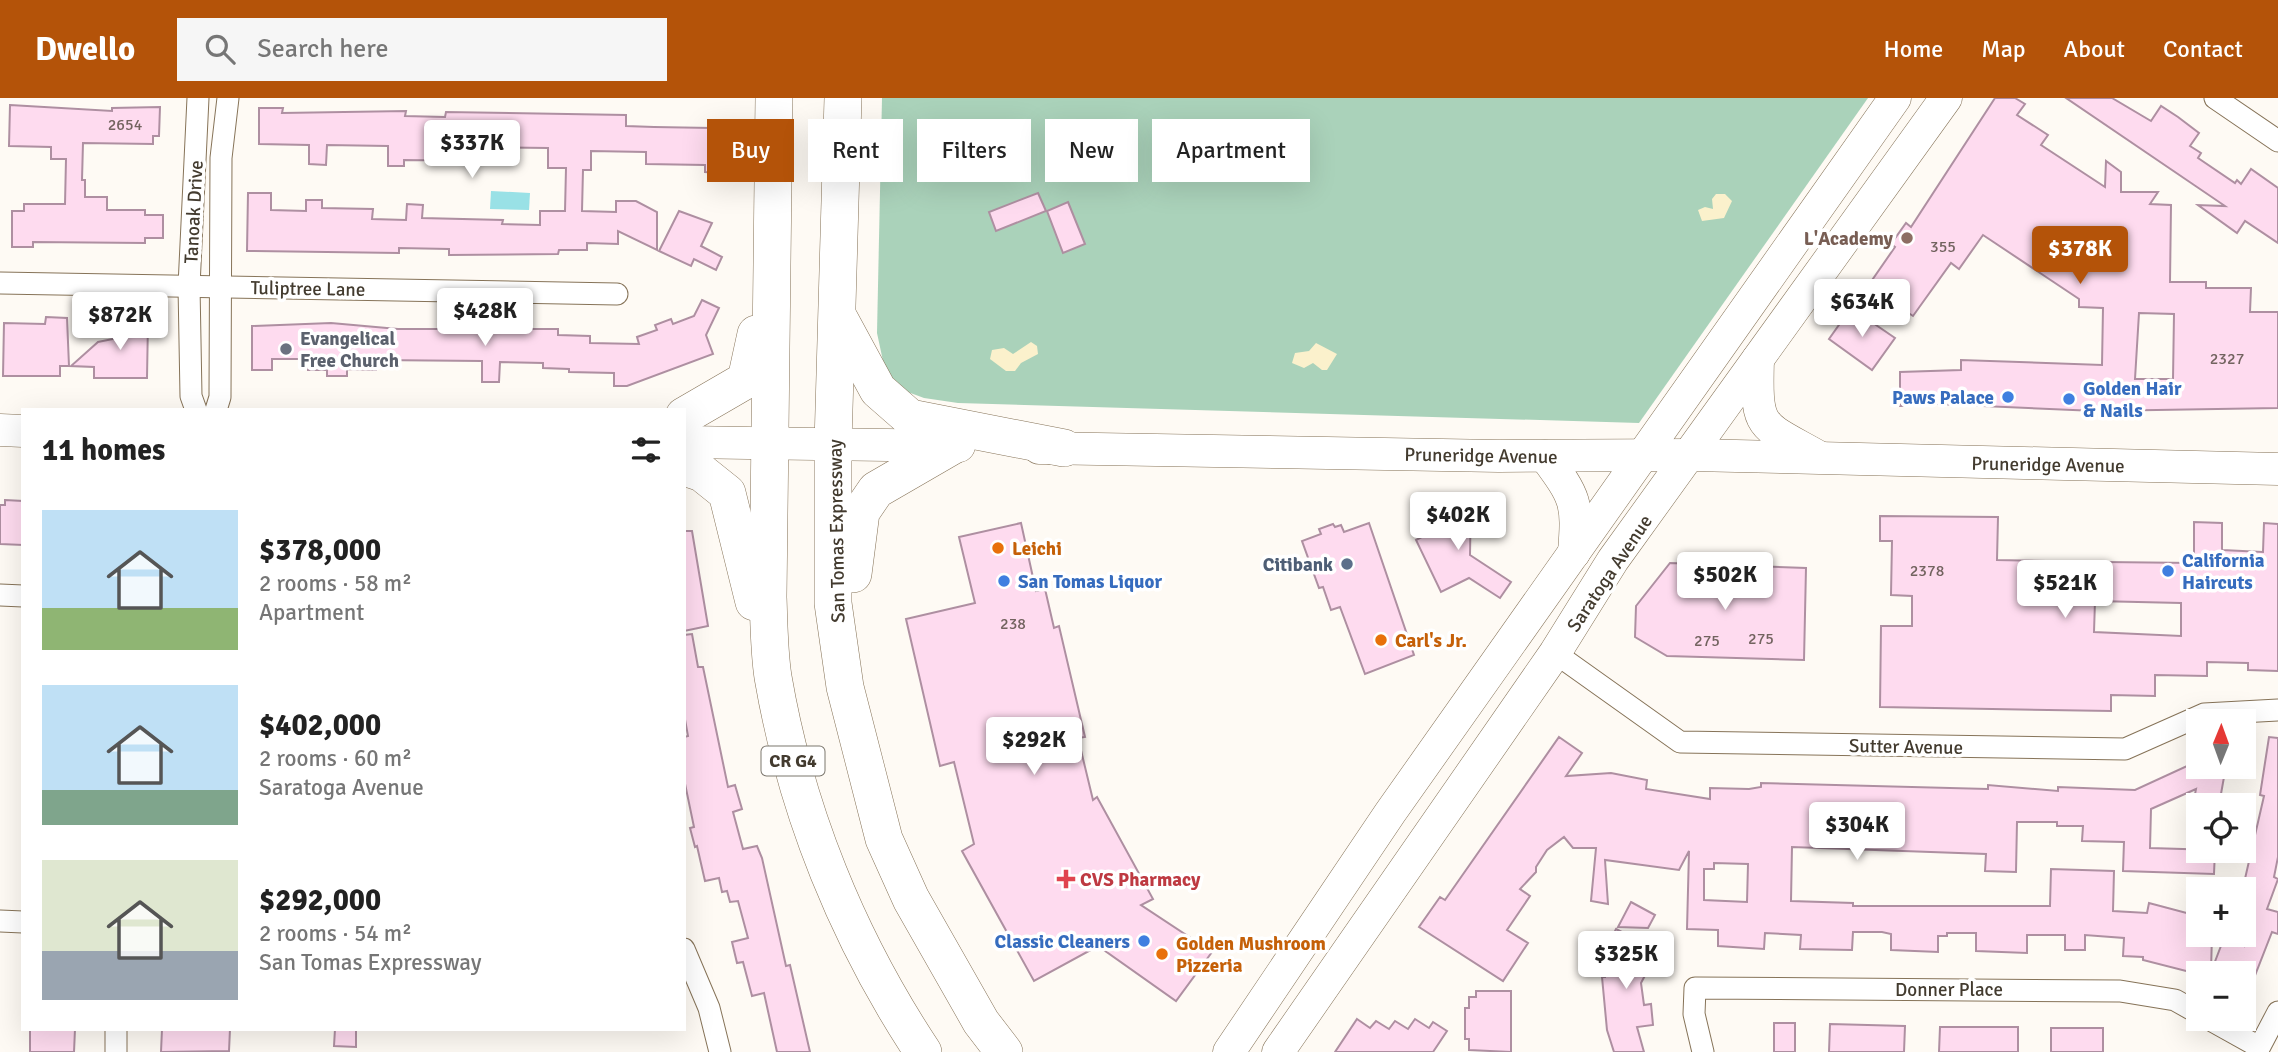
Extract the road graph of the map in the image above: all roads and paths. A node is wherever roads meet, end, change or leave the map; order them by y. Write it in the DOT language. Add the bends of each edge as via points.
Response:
graph roads {
  1 [pos="198,98"];
  2 [pos="228,98"];
  3 [pos="774,98"];
  4 [pos="843,98"];
  5 [pos="1895,98"];
  6 [pos="1946,98"];
  7 [pos="2215,98"];
  8 [pos="2278,141"];
  9 [pos="771,265"];
  10 [pos="0,283"];
  11 [pos="189,286"];
  12 [pos="220,286"];
  13 [pos="617,294"];
  14 [pos="838,317"];
  15 [pos="1758,359"];
  16 [pos="195,408"];
  17 [pos="217,408"];
  18 [pos="686,415"];
  19 [pos="0,430"];
  20 [pos="21,431"];
  21 [pos="686,442"];
  22 [pos="768,443"];
  23 [pos="833,444"];
  24 [pos="952,446"];
  25 [pos="1064,448"];
  26 [pos="1644,455"];
  27 [pos="1692,455"];
  28 [pos="1545,456"];
  29 [pos="1824,460"];
  30 [pos="686,468"];
  31 [pos="2278,469"];
  32 [pos="1574,554"];
  33 [pos="0,595"];
  34 [pos="21,596"];
  35 [pos="1555,653"];
  36 [pos="773,676"];
  37 [pos="845,687"];
  38 [pos="2278,709"];
  39 [pos="0,921"];
  40 [pos="21,922"];
  41 [pos="686,954"];
  42 [pos="2186,1006"];
  43 [pos="2278,1012"];
  44 [pos="116,1031"];
  45 [pos="2228,1031"];
  46 [pos="2258,1049"];
  47 [pos="116,1052"];
  48 [pos="720,1052"];
  49 [pos="923,1052"];
  50 [pos="1003,1052"];
  51 [pos="1228,1052"];
  52 [pos="1278,1052"];
  53 [pos="1703,1052"];
  1 -- 11 [label="street, Tanoak Drive"];
  2 -- 12 [label="street, Tanoak Drive" via="221,159"];
  3 -- 9 [label="highway, CR G4"];
  4 -- 14 [label="highway, San Tomas Expressway"];
  5 -- 26 [label="main road, Saratoga Avenue"];
  6 -- 15 [label="main road, Saratoga Avenue"];
  7 -- 8 [label="street"];
  9 -- 18 [label="highway" via="746,380"];
  9 -- 22 [label="highway, CR G4"];
  10 -- 11 [label="street, Tuliptree Lane"];
  11 -- 12 [label="street, Tuliptree Lane"];
  11 -- 16 [label="street, Tanoak Drive" via="191,396"];
  12 -- 13 [label="street, Tuliptree Lane"];
  12 -- 17 [label="street, Tanoak Drive"];
  14 -- 23 [label="highway, San Tomas Expressway"];
  14 -- 25 [label="highway" via="878,390 910,418"];
  15 -- 27 [label="main road, Saratoga Avenue"];
  15 -- 29 [label="main road" via="1757,407 1767,427"];
  19 -- 20 [label="main road"];
  21 -- 22 [label="main road, Pruneridge Avenue"];
  22 -- 23 [label="main road, Pruneridge Avenue"];
  22 -- 36 [label="highway, CR G4"];
  23 -- 24 [label="main road, Pruneridge Avenue"];
  23 -- 37 [label="highway, San Tomas Expressway" via="833,603"];
  24 -- 25 [label="main road, Pruneridge Avenue"];
  24 -- 37 [label="highway" via="876,490 861,512"];
  25 -- 28 [label="main road, Pruneridge Avenue"];
  26 -- 27 [label="main road, Pruneridge Avenue"];
  26 -- 28 [label="main road, Pruneridge Avenue"];
  26 -- 32 [label="main road, Saratoga Avenue"];
  27 -- 29 [label="main road, Pruneridge Avenue"];
  27 -- 35 [label="main road, Saratoga Avenue" via="1614,560"];
  28 -- 32 [label="main road" via="1571,491 1577,512"];
  29 -- 31 [label="main road, Pruneridge Avenue"];
  30 -- 36 [label="highway" via="702,473 727,493"];
  32 -- 51 [label="main road, Saratoga Avenue"];
  33 -- 34 [label="street"];
  35 -- 38 [label="street, Sutter Avenue" via="1680,742 2125,749 2204,714"];
  35 -- 52 [label="main road, Saratoga Avenue"];
  36 -- 49 [label="highway, CR G4" via="801,797 822,861 849,923"];
  37 -- 50 [label="highway, San Tomas Expressway" via="884,839 911,899"];
  39 -- 40 [label="street"];
  41 -- 48 [label="street" via="709,1008"];
  42 -- 53 [label="street, Donner Place" via="2120,990 1695,988"];
  43 -- 46 [label="street"];
  44 -- 47 [label="street"];
  45 -- 46 [label="street"];
}
